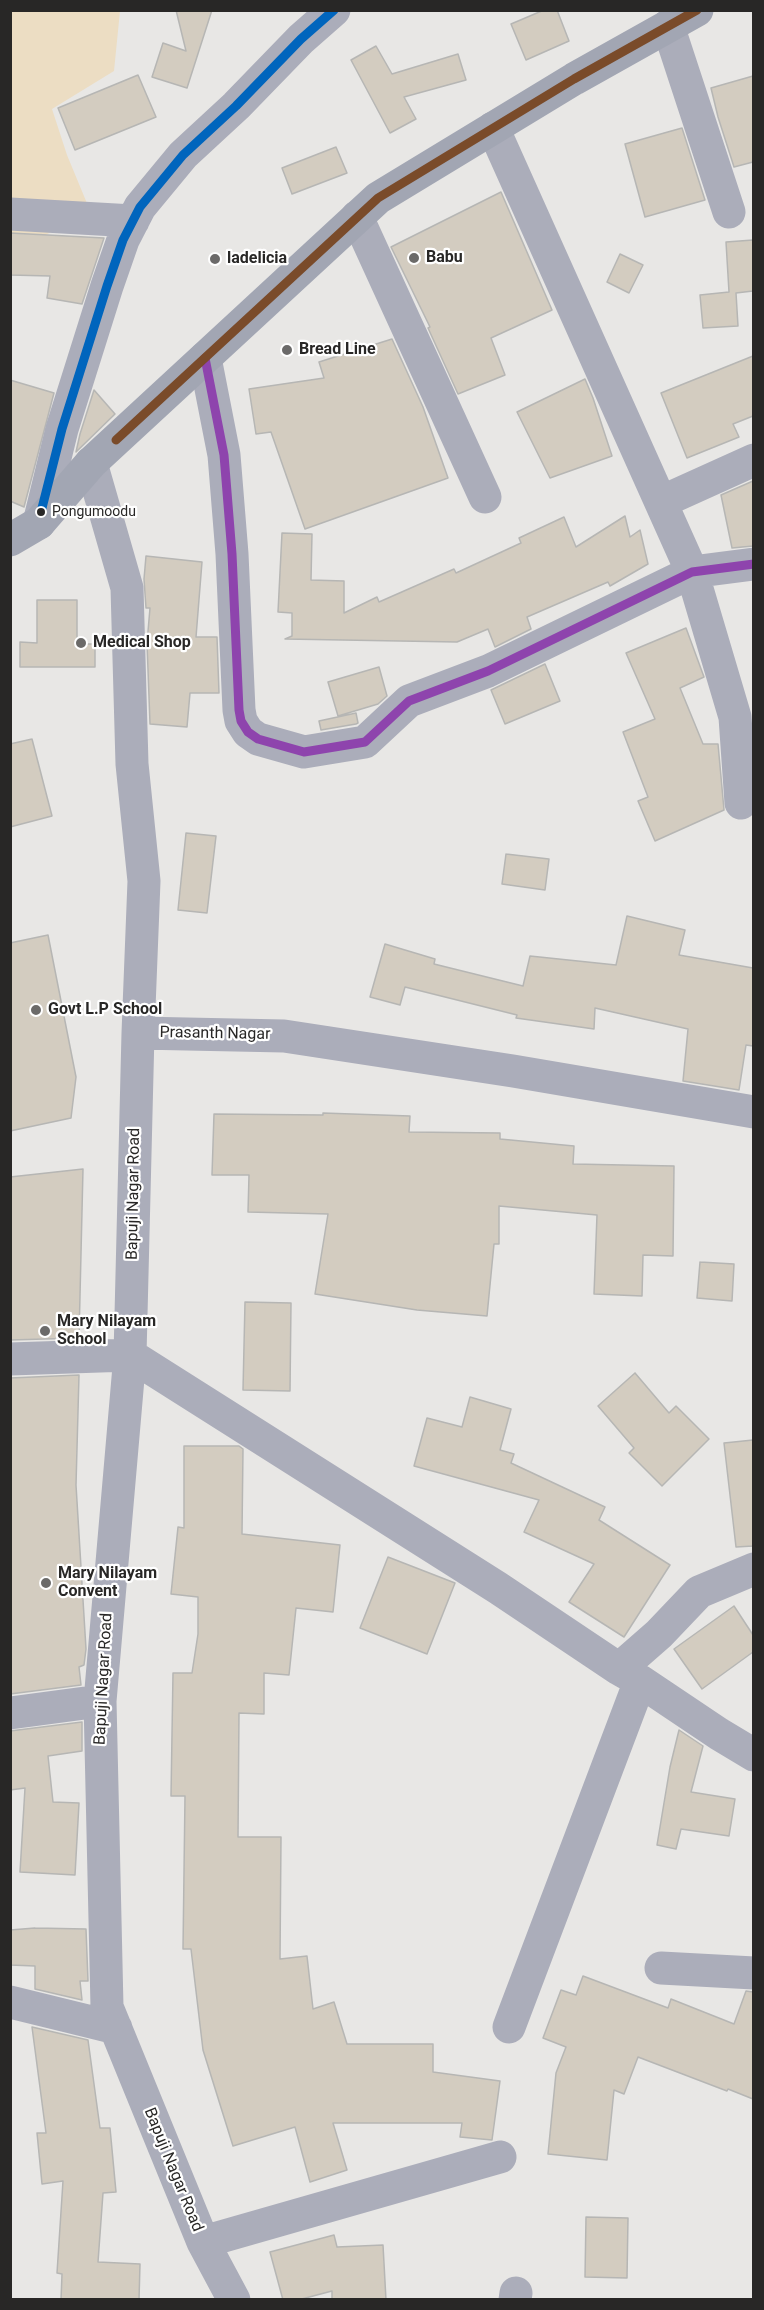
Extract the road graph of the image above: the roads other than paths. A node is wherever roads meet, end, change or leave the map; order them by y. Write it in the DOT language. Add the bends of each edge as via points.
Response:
graph roads {
  1 [pos="334,10"];
  2 [pos="697,10"];
  3 [pos="668,26"];
  4 [pos="493,128"];
  5 [pos="729,212"];
  6 [pos="10,214"];
  7 [pos="357,217"];
  8 [pos="133,221"];
  9 [pos="205,358"];
  10 [pos="753,460"];
  11 [pos="92,463"];
  12 [pos="485,497"];
  13 [pos="661,502"];
  14 [pos="39,523"];
  15 [pos="10,540"];
  16 [pos="753,564"];
  17 [pos="692,572"];
  18 [pos="741,803"];
  19 [pos="138,1033"];
  20 [pos="753,1112"];
  21 [pos="130,1355"];
  22 [pos="10,1359"];
  23 [pos="753,1569"];
  24 [pos="630,1675"];
  25 [pos="100,1701"];
  26 [pos="10,1713"];
  27 [pos="753,1755"];
  28 [pos="661,1968"];
  29 [pos="753,1972"];
  30 [pos="10,2002"];
  31 [pos="509,2027"];
  32 [pos="116,2028"];
  33 [pos="500,2157"];
  34 [pos="203,2242"];
  35 [pos="234,2300"];
  1 -- 8 [label="street" via="183,155"];
  2 -- 3 [label="main road"];
  3 -- 4 [label="main road"];
  3 -- 5 [label="street"];
  4 -- 7 [label="main road" via="378,198"];
  4 -- 13 [label="street"];
  6 -- 8 [label="street"];
  7 -- 9 [label="main road"];
  7 -- 12 [label="street"];
  8 -- 14 [label="street" via="107,286 62,429"];
  9 -- 11 [label="main road"];
  9 -- 17 [label="street" via="224,455 239,710 248,732 258,739 304,752 365,742 409,701 488,671"];
  10 -- 13 [label="street"];
  11 -- 14 [label="main road"];
  11 -- 19 [label="street, Prasanth Nagar" via="126,588 132,764 144,881"];
  13 -- 17 [label="street"];
  14 -- 15 [label="main road"];
  16 -- 17 [label="street"];
  17 -- 18 [label="street" via="735,717"];
  19 -- 20 [label="street, Prasanth Nagar" via="284,1036"];
  19 -- 21 [label="street, Bapuji Nagar Road"];
  21 -- 22 [label="street"];
  21 -- 24 [label="street"];
  21 -- 25 [label="street, Bapuji Nagar Road"];
  23 -- 24 [label="street" via="699,1592 658,1634"];
  24 -- 27 [label="street"];
  24 -- 31 [label="street"];
  25 -- 26 [label="street"];
  25 -- 32 [label="street, Bapuji Nagar Road" via="107,2007"];
  28 -- 29 [label="street"];
  30 -- 32 [label="street"];
  32 -- 34 [label="street, Bapuji Nagar Road"];
  33 -- 34 [label="street"];
  34 -- 35 [label="street, Bapuji Nagar Road"];
}
